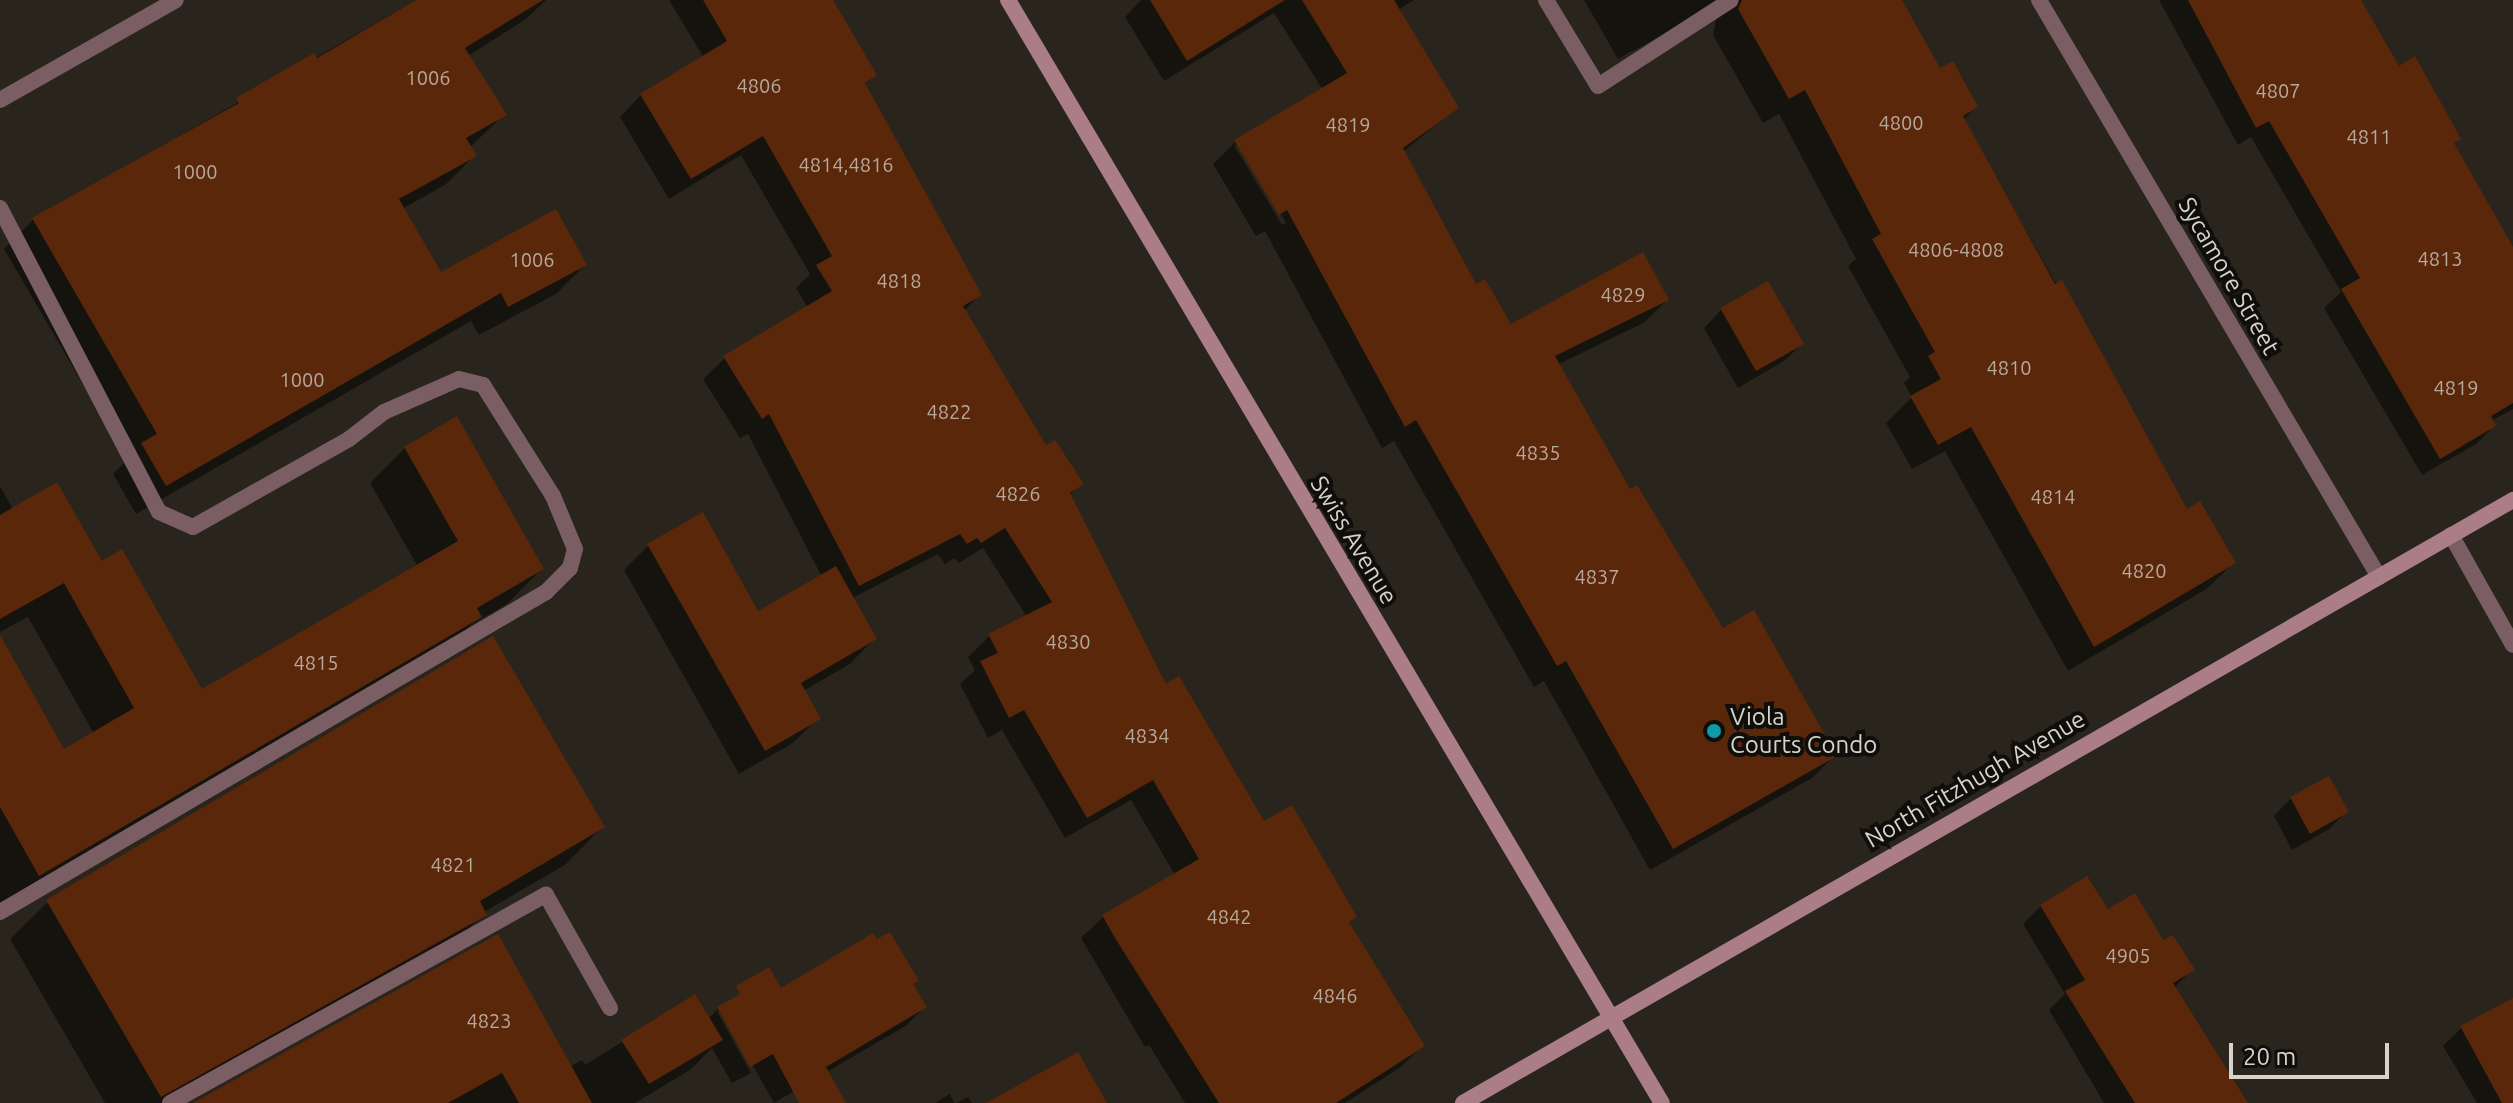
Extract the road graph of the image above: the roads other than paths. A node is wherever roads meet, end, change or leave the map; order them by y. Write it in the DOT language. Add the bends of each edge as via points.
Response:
graph roads {
  1 [pos="176,0"];
  2 [pos="1008,0"];
  3 [pos="1546,0"];
  4 [pos="1731,0"];
  5 [pos="2039,0"];
  6 [pos="0,100"];
  7 [pos="0,208"];
  8 [pos="2513,500"];
  9 [pos="2451,535"];
  10 [pos="2379,577"];
  11 [pos="2513,645"];
  12 [pos="0,912"];
  13 [pos="610,1008"];
  14 [pos="1608,1016"];
  15 [pos="170,1103"];
  16 [pos="1463,1103"];
  17 [pos="1662,1103"];
  1 -- 6 [label="street"];
  2 -- 14 [label="street, Swiss Avenue"];
  3 -- 4 [label="street" via="1598,86"];
  5 -- 10 [label="street, Sycamore Street"];
  7 -- 12 [label="street" via="159,512 193,527 349,439 384,412 459,379 483,385 553,496 575,549 570,568 546,592"];
  8 -- 9 [label="street, North Fitzhugh Avenue"];
  9 -- 10 [label="street, North Fitzhugh Avenue"];
  9 -- 11 [label="street"];
  10 -- 14 [label="street, North Fitzhugh Avenue"];
  13 -- 15 [label="street" via="546,895"];
  14 -- 16 [label="street, North Fitzhugh Avenue"];
  14 -- 17 [label="street, Swiss Avenue"];
}
